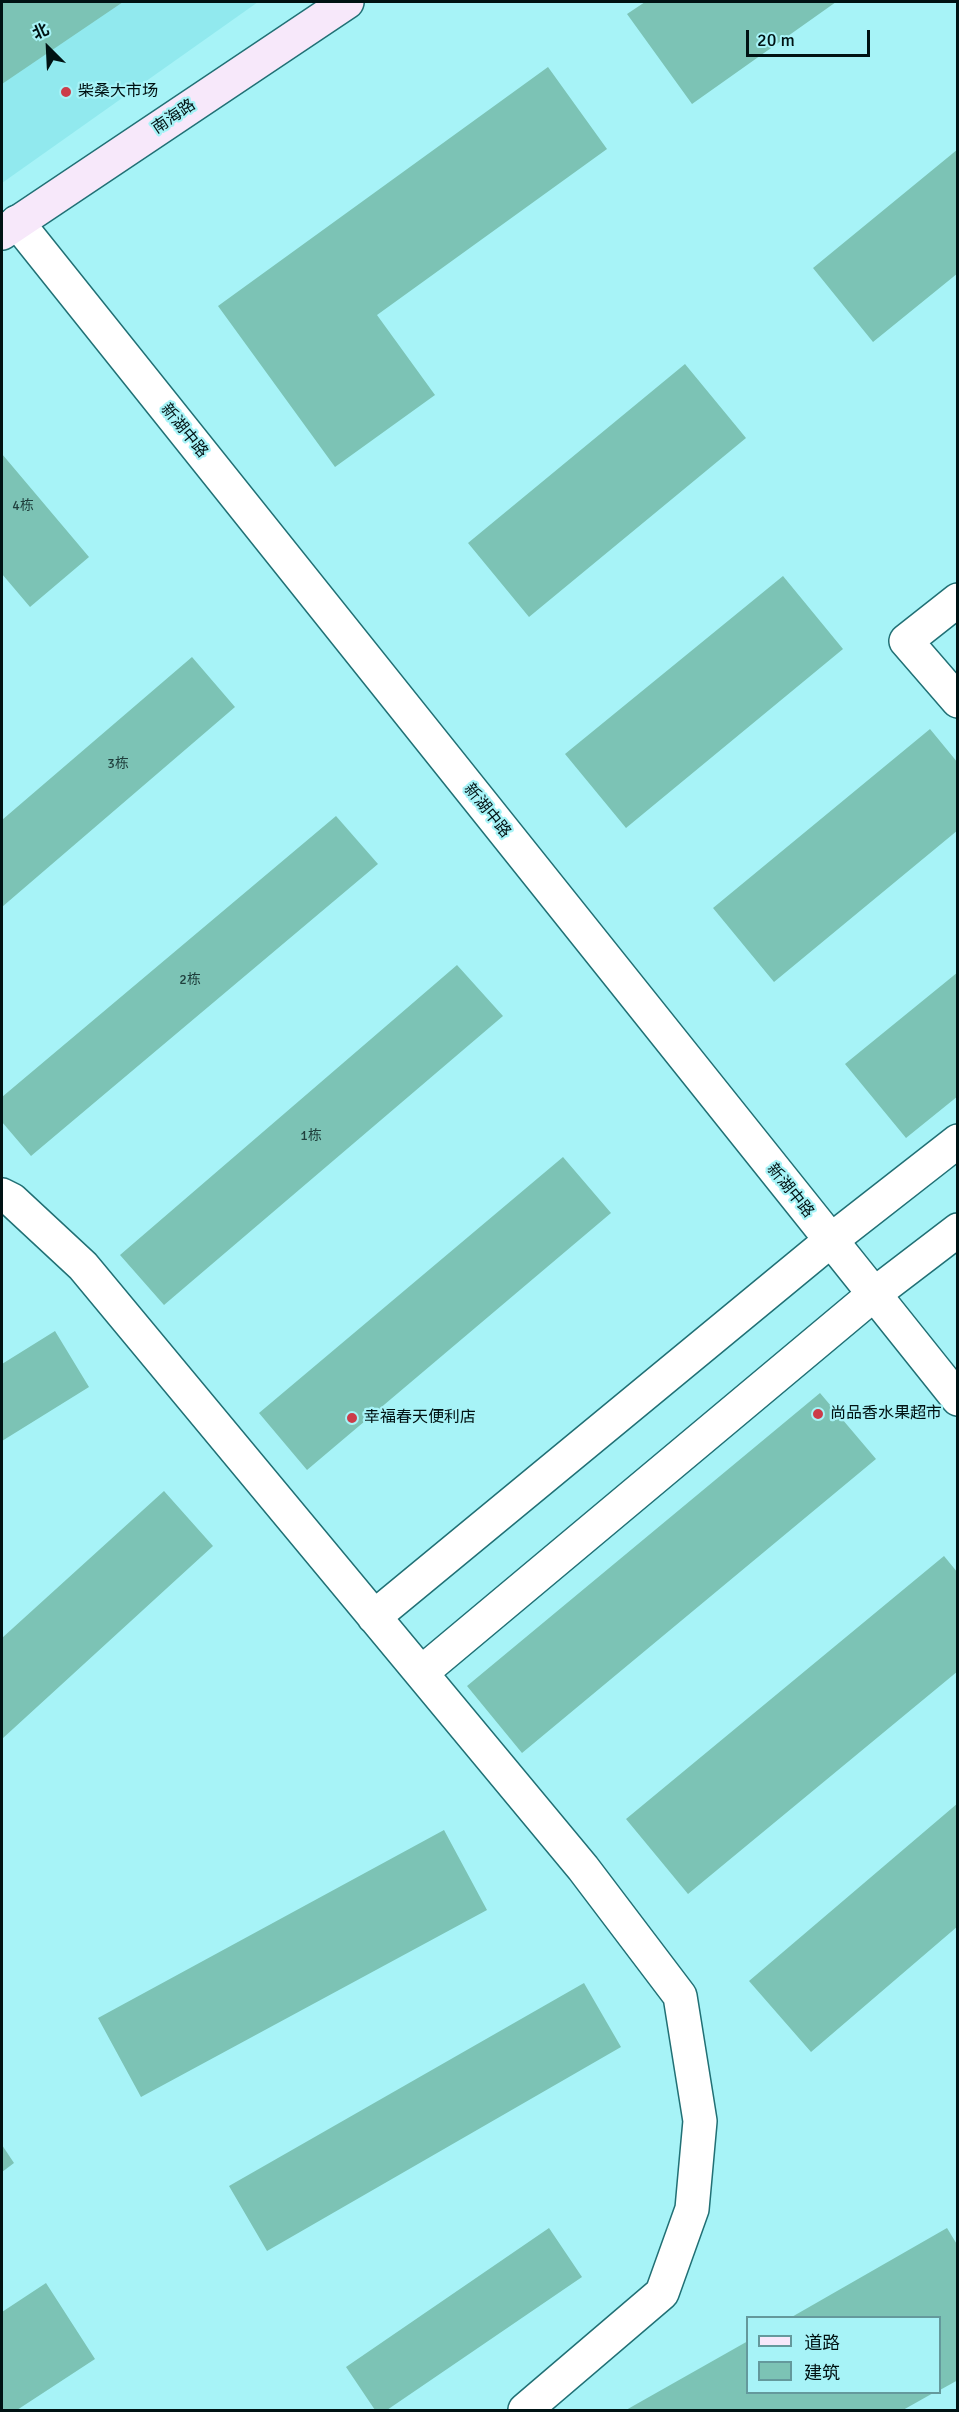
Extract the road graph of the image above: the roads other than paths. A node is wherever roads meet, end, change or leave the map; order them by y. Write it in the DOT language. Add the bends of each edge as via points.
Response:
graph roads {
  1 [pos="347,2"];
  2 [pos="9,228"];
  3 [pos="957,600"];
  4 [pos="957,701"];
  5 [pos="957,1141"];
  6 [pos="2,1195"];
  7 [pos="957,1230"];
  8 [pos="825,1245"];
  9 [pos="868,1299"];
  10 [pos="957,1400"];
  11 [pos="957,1416"];
  12 [pos="375,1617"];
  13 [pos="421,1673"];
  14 [pos="525,2410"];
  1 -- 2 [label="main road, 南海路"];
  2 -- 8 [label="street, 新湖中路"];
  3 -- 4 [label="street" via="906,641"];
  5 -- 8 [label="street"];
  6 -- 12 [label="street" via="83,1266"];
  7 -- 9 [label="street"];
  8 -- 9 [label="street, 新湖中路"];
  8 -- 12 [label="street"];
  9 -- 10 [label="street, 新湖中路"];
  9 -- 11 [label="street"];
  9 -- 13 [label="street"];
  12 -- 13 [label="street"];
  13 -- 14 [label="street" via="583,1868 680,1996 700,2121 692,2209 662,2293"];
}
